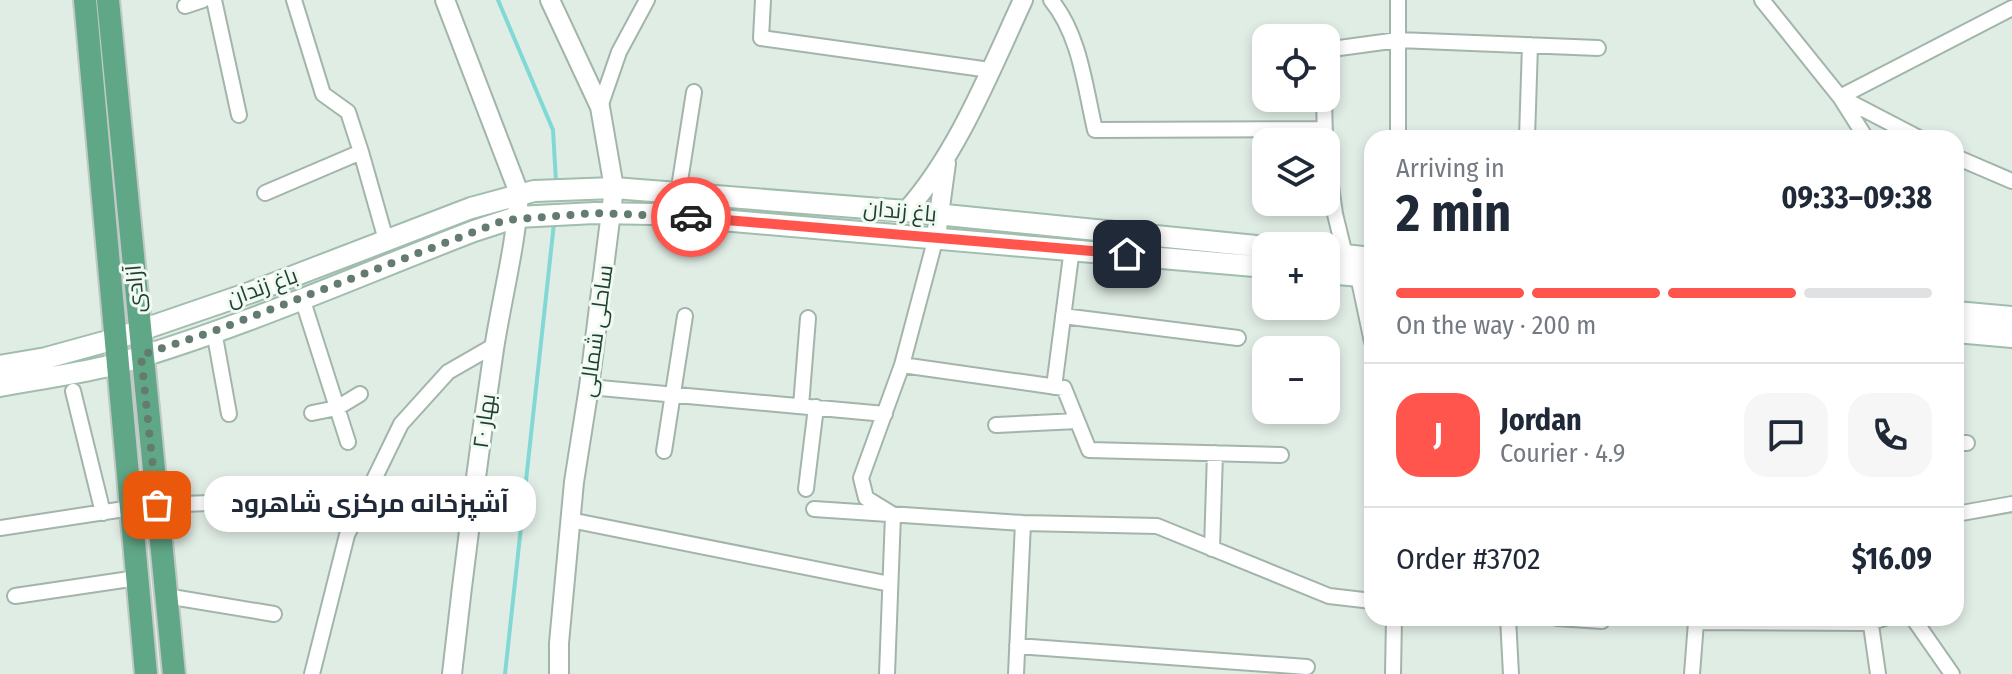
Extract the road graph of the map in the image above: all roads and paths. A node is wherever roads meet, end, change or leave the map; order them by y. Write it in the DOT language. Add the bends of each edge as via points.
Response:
graph roads {
  1 [pos="85,0"];
  2 [pos="108,0"];
  3 [pos="203,0"];
  4 [pos="214,0"];
  5 [pos="294,0"];
  6 [pos="445,0"];
  7 [pos="550,0"];
  8 [pos="647,0"];
  9 [pos="763,0"];
  10 [pos="1023,0"];
  11 [pos="1051,0"];
  12 [pos="1398,0"];
  13 [pos="1762,0"];
  14 [pos="185,6"];
  15 [pos="2012,8"];
  16 [pos="1398,40"];
  17 [pos="1530,45"];
  18 [pos="1340,48"];
  19 [pos="1598,48"];
  20 [pos="990,70"];
  21 [pos="694,92"];
  22 [pos="1840,97"];
  23 [pos="600,107"];
  24 [pos="239,115"];
  25 [pos="1398,130"];
  26 [pos="1527,130"];
  27 [pos="1861,130"];
  28 [pos="1904,130"];
  29 [pos="1252,133"];
  30 [pos="361,152"];
  31 [pos="946,156"];
  32 [pos="1964,160"];
  33 [pos="2012,181"];
  34 [pos="604,188"];
  35 [pos="526,192"];
  36 [pos="265,193"];
  37 [pos="678,194"];
  38 [pos="906,211"];
  39 [pos="603,213"];
  40 [pos="940,215"];
  41 [pos="526,217"];
  42 [pos="936,237"];
  43 [pos="386,240"];
  44 [pos="1252,246"];
  45 [pos="1072,248"];
  46 [pos="1340,254"];
  47 [pos="1364,257"];
  48 [pos="1252,266"];
  49 [pos="1340,274"];
  50 [pos="1364,276"];
  51 [pos="302,298"];
  52 [pos="1964,313"];
  53 [pos="685,316"];
  54 [pos="1063,316"];
  55 [pos="2012,317"];
  56 [pos="808,318"];
  57 [pos="139,330"];
  58 [pos="214,331"];
  59 [pos="1964,333"];
  60 [pos="2012,337"];
  61 [pos="1238,338"];
  62 [pos="115,339"];
  63 [pos="495,345"];
  64 [pos="141,355"];
  65 [pos="118,363"];
  66 [pos="902,365"];
  67 [pos="0,366"];
  68 [pos="0,386"];
  69 [pos="589,387"];
  70 [pos="1054,387"];
  71 [pos="73,391"];
  72 [pos="360,394"];
  73 [pos="673,395"];
  74 [pos="808,407"];
  75 [pos="337,408"];
  76 [pos="312,413"];
  77 [pos="229,414"];
  78 [pos="885,414"];
  79 [pos="1077,421"];
  80 [pos="996,425"];
  81 [pos="348,442"];
  82 [pos="664,451"];
  83 [pos="1215,453"];
  84 [pos="1281,455"];
  85 [pos="806,489"];
  86 [pos="264,501"];
  87 [pos="2012,504"];
  88 [pos="157,505"];
  89 [pos="131,508"];
  90 [pos="814,509"];
  91 [pos="103,513"];
  92 [pos="1964,513"];
  93 [pos="893,515"];
  94 [pos="570,520"];
  95 [pos="1023,523"];
  96 [pos="0,528"];
  97 [pos="1212,549"];
  98 [pos="137,578"];
  99 [pos="890,584"];
  100 [pos="15,596"];
  101 [pos="166,596"];
  102 [pos="1364,600"];
  103 [pos="274,614"];
  104 [pos="1394,626"];
  105 [pos="1508,626"];
  106 [pos="1696,626"];
  107 [pos="1871,626"];
  108 [pos="1919,626"];
  109 [pos="1017,646"];
  110 [pos="1307,667"];
  111 [pos="146,674"];
  112 [pos="174,674"];
  113 [pos="312,674"];
  114 [pos="452,674"];
  115 [pos="559,674"];
  116 [pos="887,674"];
  117 [pos="1016,674"];
  118 [pos="1393,674"];
  119 [pos="1511,674"];
  120 [pos="1692,674"];
  121 [pos="1878,674"];
  122 [pos="1952,674"];
  1 -- 62 [label="main road, آزادی"];
  2 -- 57 [label="main road, آزادی"];
  3 -- 14 [label="street"];
  4 -- 24 [label="street"];
  5 -- 30 [label="street" via="323,94 348,112"];
  6 -- 35 [label="street"];
  7 -- 23 [label="street, ساحلی شمالی"];
  8 -- 23 [label="street" via="619,52"];
  9 -- 20 [label="street" via="761,38"];
  10 -- 20 [label="street"];
  11 -- 29 [label="street" via="1064,15 1077,52 1095,130"];
  12 -- 16 [label="street"];
  13 -- 22 [label="street"];
  15 -- 22 [label="street"];
  16 -- 17 [label="street"];
  16 -- 18 [label="street"];
  16 -- 25 [label="street"];
  17 -- 19 [label="street"];
  17 -- 26 [label="street"];
  20 -- 31 [label="street"];
  21 -- 37 [label="street"];
  22 -- 27 [label="street"];
  22 -- 28 [label="street"];
  23 -- 34 [label="street, ساحلی شمالی"];
  30 -- 36 [label="street"];
  30 -- 43 [label="street"];
  31 -- 38 [label="street"];
  31 -- 40 [label="street"];
  32 -- 33 [label="street"];
  34 -- 35 [label="main road, باغ زندان"];
  34 -- 37 [label="main road, باغ زندان"];
  34 -- 39 [label="street, ساحلی شمالی"];
  35 -- 41 [label="street, بهار ۲۰"];
  35 -- 43 [label="main road, باغ زندان"];
  37 -- 38 [label="main road, باغ زندان"];
  38 -- 40 [label="main road, باغ زندان"];
  39 -- 41 [label="main road, باغ زندان"];
  39 -- 42 [label="main road, باغ زندان"];
  39 -- 69 [label="street, ساحلی شمالی"];
  40 -- 42 [label="street"];
  40 -- 44 [label="main road, باغ زندان"];
  41 -- 51 [label="main road, باغ زندان" via="474,231"];
  41 -- 63 [label="street, بهار ۲۰"];
  42 -- 45 [label="main road, باغ زندان"];
  42 -- 66 [label="street"];
  43 -- 57 [label="main road, باغ زندان"];
  45 -- 48 [label="main road, باغ زندان"];
  45 -- 54 [label="street"];
  46 -- 47 [label="main road"];
  49 -- 50 [label="main road"];
  51 -- 58 [label="main road, باغ زندان"];
  51 -- 75 [label="street"];
  52 -- 55 [label="main road"];
  53 -- 73 [label="street"];
  54 -- 61 [label="street"];
  54 -- 70 [label="street"];
  56 -- 74 [label="street"];
  57 -- 62 [label="main road, باغ زندان"];
  57 -- 64 [label="main road, آزادی"];
  58 -- 64 [label="main road, باغ زندان"];
  58 -- 77 [label="street"];
  59 -- 60 [label="main road"];
  62 -- 65 [label="main road, آزادی"];
  62 -- 67 [label="main road, باغ زندان"];
  63 -- 113 [label="street" via="448,372 401,424 347,535"];
  63 -- 114 [label="street, بهار ۲۰"];
  64 -- 65 [label="main road, باغ زندان"];
  64 -- 88 [label="main road, آزادی"];
  65 -- 68 [label="main road, باغ زندان"];
  65 -- 89 [label="main road, آزادی"];
  66 -- 70 [label="street"];
  66 -- 78 [label="street"];
  69 -- 73 [label="street"];
  69 -- 94 [label="street, ساحلی شمالی"];
  70 -- 79 [label="street" via="1064,388"];
  71 -- 91 [label="street"];
  72 -- 75 [label="street"];
  73 -- 74 [label="street"];
  73 -- 82 [label="street"];
  74 -- 78 [label="street"];
  74 -- 85 [label="street"];
  75 -- 76 [label="street"];
  75 -- 81 [label="street"];
  78 -- 93 [label="street" via="861,478 866,498"];
  79 -- 80 [label="street"];
  79 -- 83 [label="street" via="1089,450"];
  83 -- 84 [label="street"];
  83 -- 97 [label="street"];
  86 -- 88 [label="street"];
  87 -- 92 [label="street"];
  88 -- 101 [label="main road, آزادی"];
  89 -- 91 [label="street"];
  89 -- 98 [label="main road, آزادی"];
  90 -- 93 [label="street"];
  91 -- 96 [label="street"];
  93 -- 95 [label="street"];
  93 -- 99 [label="street"];
  94 -- 99 [label="street"];
  94 -- 115 [label="street, ساحلی شمالی"];
  95 -- 97 [label="street" via="1157,526"];
  95 -- 109 [label="street"];
  97 -- 102 [label="street" via="1329,596"];
  98 -- 100 [label="street"];
  98 -- 111 [label="main road, آزادی"];
  99 -- 116 [label="street"];
  101 -- 103 [label="street"];
  101 -- 112 [label="main road, آزادی"];
  104 -- 118 [label="street"];
  105 -- 119 [label="street"];
  106 -- 120 [label="street"];
  107 -- 121 [label="street"];
  108 -- 122 [label="street"];
  109 -- 110 [label="street"];
  109 -- 117 [label="street"];
}
